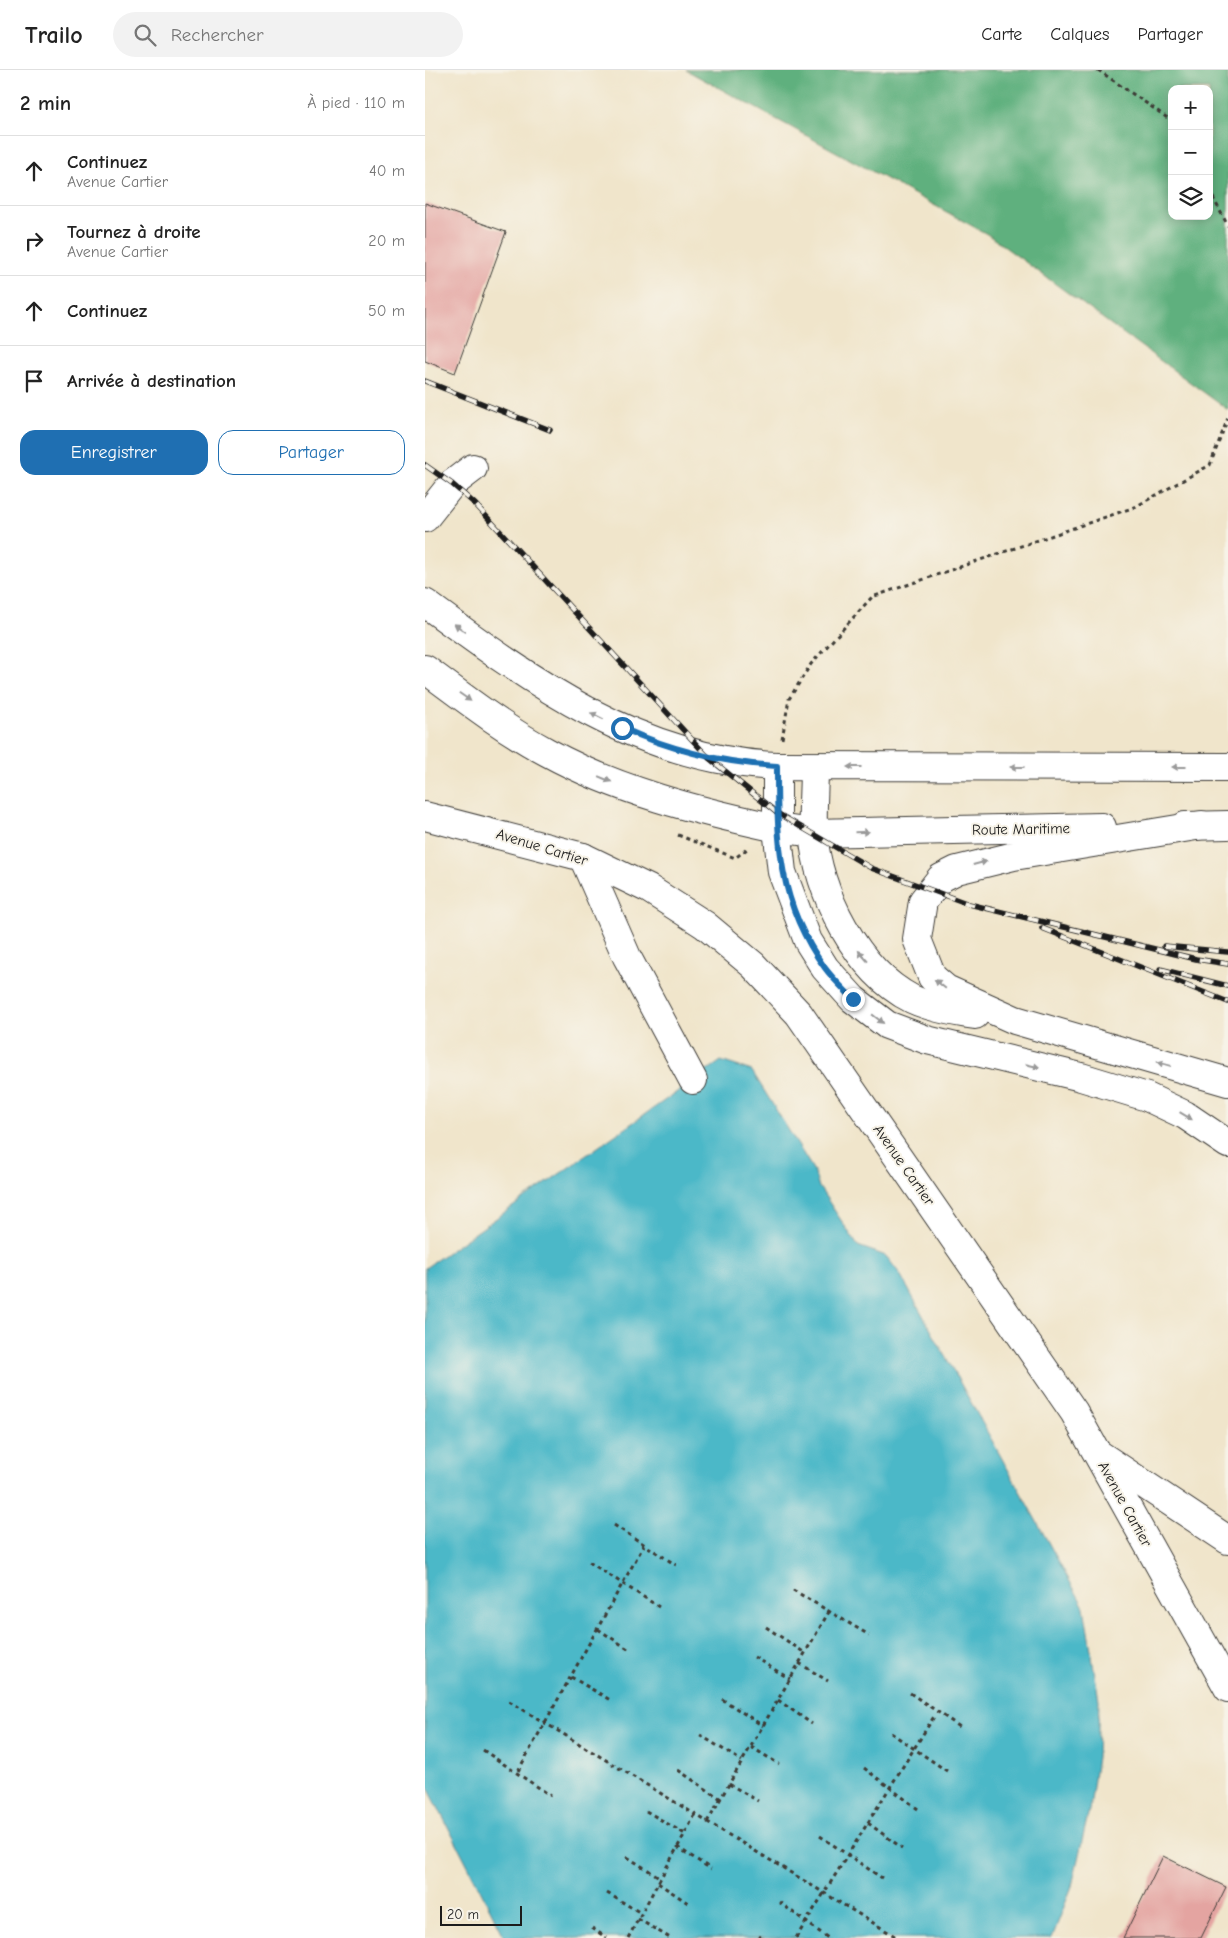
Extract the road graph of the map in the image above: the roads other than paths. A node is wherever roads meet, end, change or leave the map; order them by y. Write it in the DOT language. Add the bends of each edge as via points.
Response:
graph roads {
  1 [pos="473,468"];
  2 [pos="425,518"];
  3 [pos="425,603"];
  4 [pos="425,669"];
  5 [pos="777,766"];
  6 [pos="814,767"];
  7 [pos="1228,768"];
  8 [pos="425,816"];
  9 [pos="1215,825"];
  10 [pos="777,828"];
  11 [pos="813,833"];
  12 [pos="583,857"];
  13 [pos="1015,1020"];
  14 [pos="693,1080"];
  15 [pos="1228,1082"];
  16 [pos="1228,1144"];
  17 [pos="1096,1452"];
  18 [pos="1228,1540"];
  19 [pos="1228,1688"];
  1 -- 2 [label="main road" via="451,484"];
  5 -- 3 [label="main road, one-way" via="709,758 651,741 622,728 531,678"];
  4 -- 10 [label="main road, one-way" via="540,748 587,771 623,786 713,814"];
  5 -- 6 [label="main road"];
  5 -- 10 [label="main road"];
  7 -- 6 [label="main road, one-way"];
  6 -- 11 [label="main road"];
  8 -- 12 [label="main road, Avenue Cartier"];
  11 -- 9 [label="main road, Route Maritime, one-way"];
  13 -- 9 [label="main road, one-way" via="946,989 932,977 917,939 923,901 941,878 983,862"];
  10 -- 11 [label="main road"];
  10 -- 16 [label="main road, one-way" via="781,872 808,942 825,968 853,999 887,1025 927,1040 1081,1077 1147,1097 1185,1115"];
  13 -- 11 [label="main road, one-way" via="953,1012 913,999 885,981 857,949 835,913 821,873"];
  12 -- 14 [label="main road" via="627,957"];
  12 -- 17 [label="main road, Avenue Cartier" via="649,889 705,925 753,965 799,1014 1068,1404"];
  15 -- 13 [label="main road, one-way"];
  17 -- 18 [label="main road"];
  17 -- 19 [label="main road, Avenue Cartier"];
}
